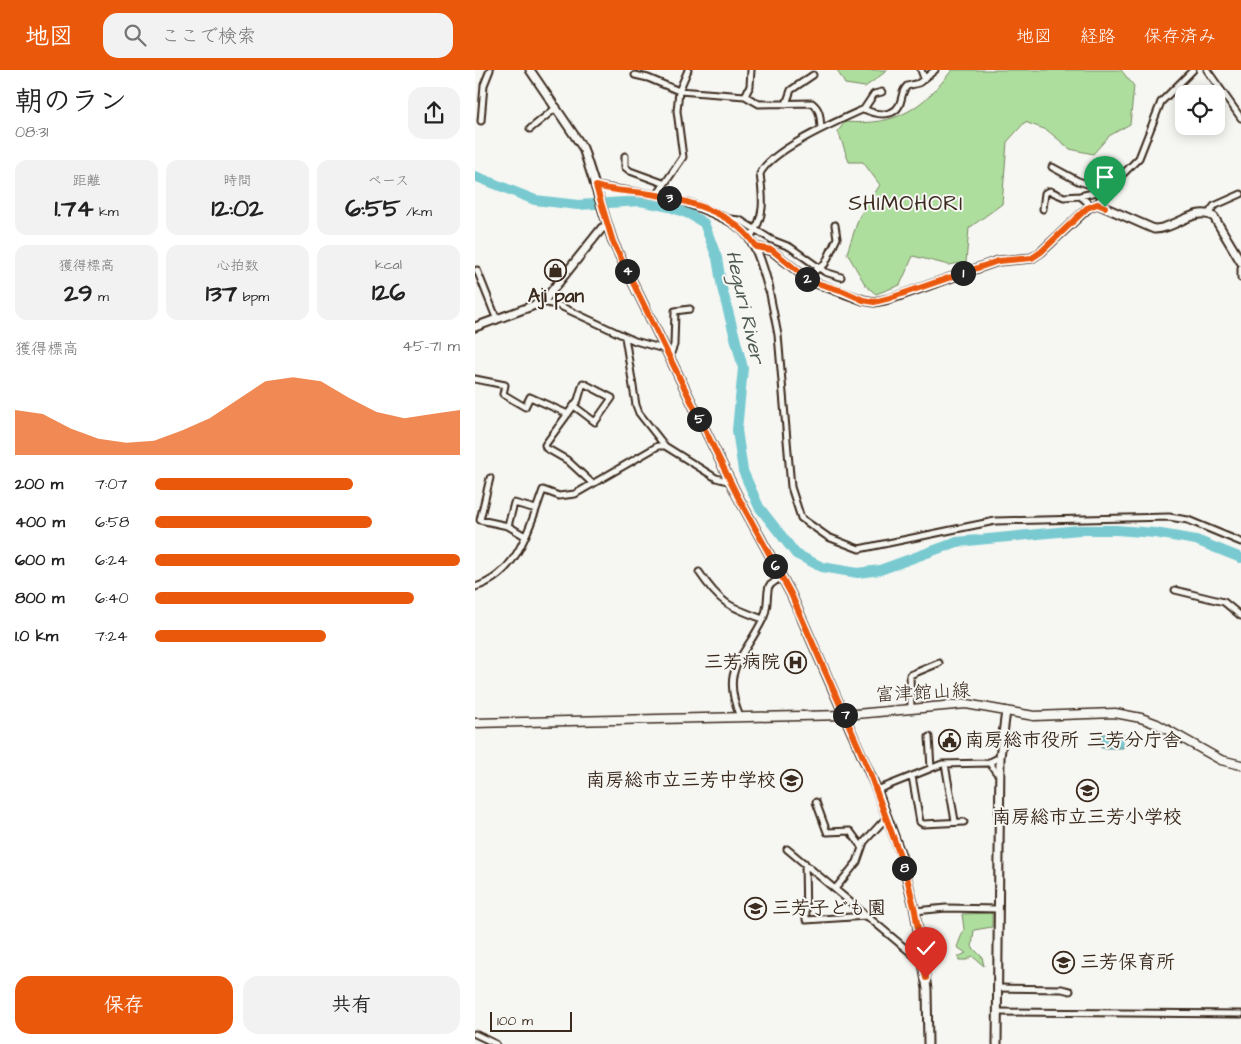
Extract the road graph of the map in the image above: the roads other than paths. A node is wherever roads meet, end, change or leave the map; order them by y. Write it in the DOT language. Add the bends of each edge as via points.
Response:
graph roads {
  1 [pos="490,70"];
  2 [pos="530,70"];
  3 [pos="688,70"];
  4 [pos="751,70"];
  5 [pos="921,70"];
  6 [pos="935,70"];
  7 [pos="1193,70"];
  8 [pos="1207,70"];
  9 [pos="635,75"];
  10 [pos="813,75"];
  11 [pos="925,78"];
  12 [pos="679,91"];
  13 [pos="882,92"];
  14 [pos="745,96"];
  15 [pos="786,104"];
  16 [pos="557,107"];
  17 [pos="864,109"];
  18 [pos="1241,118"];
  19 [pos="481,121"];
  20 [pos="531,129"];
  21 [pos="821,129"];
  22 [pos="625,156"];
  23 [pos="1052,167"];
  24 [pos="663,183"];
  25 [pos="597,188"];
  26 [pos="1241,194"];
  27 [pos="657,195"];
  28 [pos="1080,196"];
  29 [pos="688,203"];
  30 [pos="1094,205"];
  31 [pos="1043,209"];
  32 [pos="1209,213"];
  33 [pos="730,219"];
  34 [pos="835,225"];
  35 [pos="607,226"];
  36 [pos="756,230"];
  37 [pos="750,237"];
  38 [pos="756,247"];
  39 [pos="1241,262"];
  40 [pos="821,268"];
  41 [pos="1241,268"];
  42 [pos="477,270"];
  43 [pos="841,277"];
  44 [pos="805,278"];
  45 [pos="1241,278"];
  46 [pos="769,289"];
  47 [pos="543,302"];
  48 [pos="690,309"];
  49 [pos="497,320"];
  50 [pos="475,327"];
  51 [pos="625,337"];
  52 [pos="665,348"];
  53 [pos="669,358"];
  54 [pos="475,379"];
  55 [pos="574,406"];
  56 [pos="568,414"];
  57 [pos="665,446"];
  58 [pos="490,478"];
  59 [pos="731,482"];
  60 [pos="593,484"];
  61 [pos="536,509"];
  62 [pos="508,526"];
  63 [pos="525,536"];
  64 [pos="1241,542"];
  65 [pos="699,572"];
  66 [pos="781,576"];
  67 [pos="475,587"];
  68 [pos="1175,590"];
  69 [pos="1241,616"];
  70 [pos="763,619"];
  71 [pos="939,663"];
  72 [pos="911,708"];
  73 [pos="1006,711"];
  74 [pos="845,715"];
  75 [pos="740,717"];
  76 [pos="475,723"];
  77 [pos="929,737"];
  78 [pos="1000,757"];
  79 [pos="989,762"];
  80 [pos="945,764"];
  81 [pos="1241,765"];
  82 [pos="931,768"];
  83 [pos="1000,773"];
  84 [pos="912,776"];
  85 [pos="877,790"];
  86 [pos="816,802"];
  87 [pos="887,817"];
  88 [pos="955,821"];
  89 [pos="963,822"];
  90 [pos="861,846"];
  91 [pos="787,849"];
  92 [pos="805,863"];
  93 [pos="835,888"];
  94 [pos="999,909"];
  95 [pos="915,911"];
  96 [pos="867,916"];
  97 [pos="923,963"];
  98 [pos="997,988"];
  99 [pos="1069,991"];
  100 [pos="997,1012"];
  101 [pos="1241,1014"];
  102 [pos="475,1034"];
  103 [pos="496,1044"];
  104 [pos="928,1044"];
  105 [pos="997,1044"];
  1 -- 19 [label="street" via="484,85"];
  2 -- 16 [label="street"];
  3 -- 12 [label="street"];
  4 -- 14 [label="street" via="750,86"];
  5 -- 11 [label="street"];
  6 -- 11 [label="street"];
  7 -- 30 [label="street" via="1161,102 1139,158"];
  8 -- 18 [label="street"];
  9 -- 12 [label="street"];
  10 -- 15 [label="street" via="791,90"];
  11 -- 17 [label="street" via="907,86 897,108 889,113 876,115"];
  12 -- 14 [label="street"];
  12 -- 24 [label="street" via="678,129 683,157"];
  13 -- 17 [label="street" via="874,94"];
  14 -- 15 [label="street" via="759,104"];
  15 -- 21 [label="street" via="812,103 818,107"];
  16 -- 20 [label="street"];
  16 -- 25 [label="street" via="583,148"];
  17 -- 21 [label="street"];
  21 -- 36 [label="street" via="777,155 762,168 763,212"];
  22 -- 24 [label="street" via="625,167 629,171"];
  23 -- 28 [label="street" via="1101,191"];
  24 -- 27 [label="street"];
  25 -- 27 [label="street"];
  25 -- 35 [label="street"];
  26 -- 32 [label="street" via="1214,206"];
  27 -- 29 [label="street"];
  28 -- 30 [label="street"];
  28 -- 31 [label="street" via="1064,197 1050,191 1045,193"];
  29 -- 33 [label="street"];
  30 -- 32 [label="street" via="1154,230 1163,230 1201,213"];
  30 -- 44 [label="street" via="1032,258 998,261 890,298 874,302 863,300"];
  32 -- 39 [label="street" via="1214,216"];
  33 -- 36 [label="street" via="738,218"];
  33 -- 37 [label="street"];
  34 -- 40 [label="street" via="837,238"];
  35 -- 47 [label="street" via="601,228"];
  35 -- 52 [label="street"];
  36 -- 37 [label="street"];
  36 -- 40 [label="street"];
  37 -- 38 [label="street"];
  38 -- 44 [label="street" via="772,250"];
  38 -- 46 [label="street"];
  40 -- 43 [label="street"];
  40 -- 44 [label="street"];
  41 -- 45 [label="street"];
  42 -- 49 [label="street"];
  46 -- 64 [label="street" via="777,335 791,487 801,518 828,537 859,549 995,521 1169,517 1188,520"];
  47 -- 49 [label="street"];
  47 -- 51 [label="street" via="560,306"];
  48 -- 53 [label="street" via="675,311 674,345"];
  49 -- 50 [label="street"];
  51 -- 52 [label="street"];
  51 -- 57 [label="street" via="636,405"];
  52 -- 53 [label="street"];
  53 -- 59 [label="street"];
  54 -- 56 [label="street" via="505,385 503,394 525,406 530,398"];
  55 -- 55 [label="street" via="583,383 612,398 595,422"];
  55 -- 56 [label="street"];
  56 -- 60 [label="street" via="545,444 546,448 567,460"];
  57 -- 59 [label="street" via="715,478"];
  57 -- 60 [label="street" via="658,446"];
  58 -- 62 [label="street" via="480,520"];
  59 -- 66 [label="street"];
  60 -- 61 [label="street" via="567,496 543,490"];
  61 -- 62 [label="street" via="514,502"];
  61 -- 63 [label="street"];
  62 -- 63 [label="street"];
  63 -- 67 [label="street" via="516,558 495,578"];
  65 -- 70 [label="street" via="714,594 727,605"];
  66 -- 70 [label="street" via="769,586"];
  66 -- 74 [label="street"];
  68 -- 69 [label="street" via="1224,602"];
  70 -- 75 [label="street" via="735,666 731,681"];
  71 -- 72 [label="street" via="910,675"];
  72 -- 73 [label="main road, 富津館山線" via="966,704"];
  72 -- 74 [label="main road, 富津館山線"];
  73 -- 78 [label="street"];
  73 -- 81 [label="main road, 富津館山線" via="1045,716 1115,713 1141,718 1221,760"];
  74 -- 75 [label="main road, 富津館山線"];
  74 -- 85 [label="street"];
  75 -- 76 [label="main road, 富津館山線"];
  77 -- 82 [label="street"];
  78 -- 79 [label="street"];
  78 -- 83 [label="street"];
  79 -- 80 [label="street"];
  79 -- 83 [label="street"];
  80 -- 82 [label="street"];
  80 -- 88 [label="street"];
  82 -- 84 [label="street"];
  83 -- 94 [label="street"];
  84 -- 85 [label="street"];
  84 -- 88 [label="street" via="920,822"];
  85 -- 87 [label="street"];
  86 -- 90 [label="street" via="827,832 850,831"];
  87 -- 90 [label="street"];
  87 -- 95 [label="street" via="901,855"];
  88 -- 89 [label="street"];
  90 -- 93 [label="street" via="857,862"];
  91 -- 92 [label="street"];
  92 -- 93 [label="street"];
  92 -- 96 [label="street" via="806,920"];
  93 -- 96 [label="street"];
  94 -- 95 [label="street"];
  94 -- 98 [label="street"];
  95 -- 97 [label="street"];
  96 -- 97 [label="street"];
  97 -- 104 [label="street" via="928,1000"];
  98 -- 99 [label="street" via="1062,988"];
  98 -- 100 [label="street"];
  100 -- 101 [label="street"];
  100 -- 105 [label="street"];
  102 -- 103 [label="street"];
}
